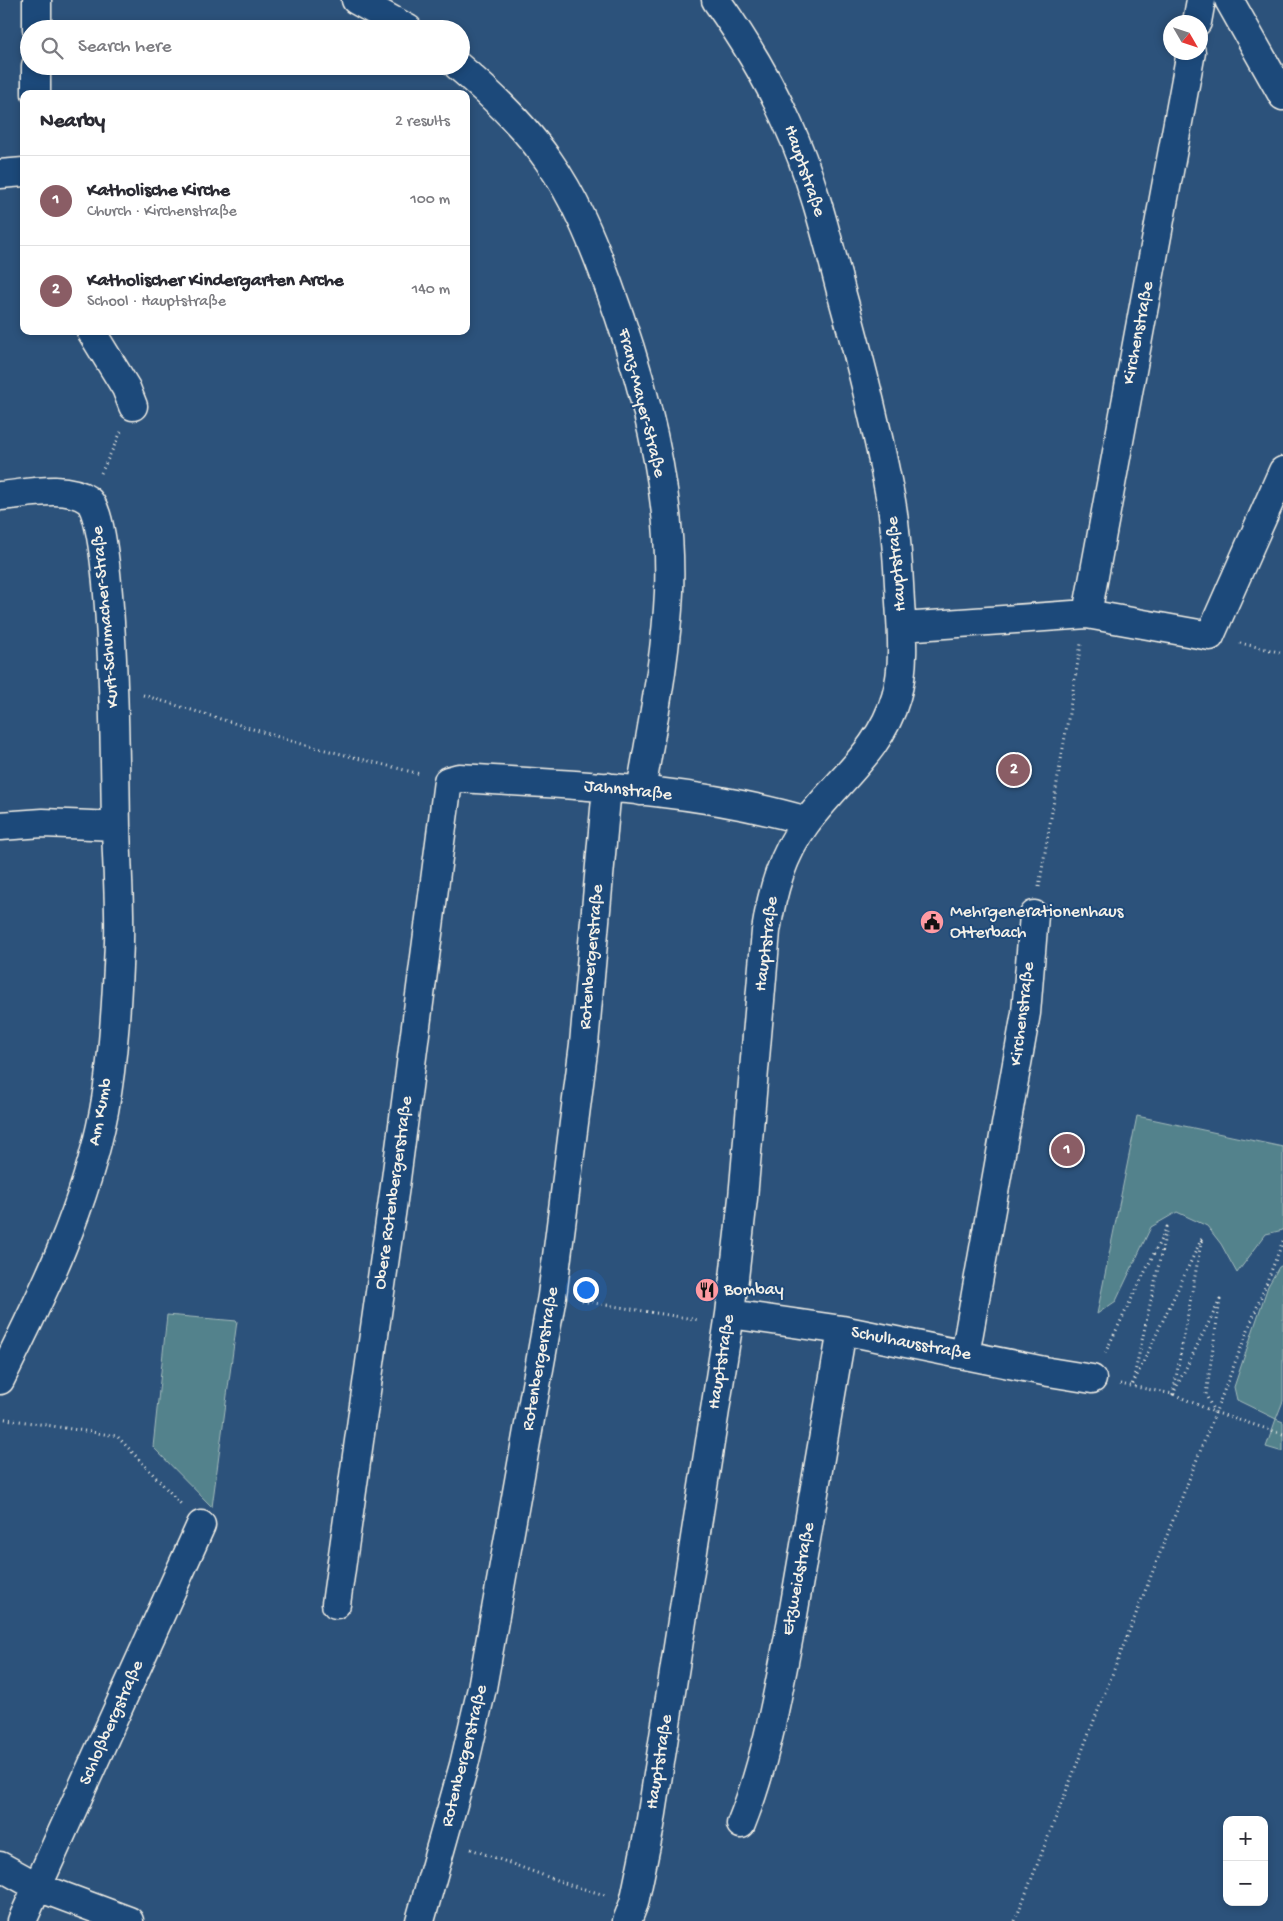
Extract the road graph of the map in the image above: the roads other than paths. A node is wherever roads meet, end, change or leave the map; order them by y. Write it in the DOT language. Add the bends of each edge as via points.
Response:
graph roads {
  1 [pos="37,0"];
  2 [pos="356,0"];
  3 [pos="716,0"];
  4 [pos="1201,0"];
  5 [pos="1228,0"];
  6 [pos="1198,15"];
  7 [pos="37,20"];
  8 [pos="392,20"];
  9 [pos="1190,60"];
  10 [pos="36,75"];
  11 [pos="469,75"];
  12 [pos="36,90"];
  13 [pos="1283,96"];
  14 [pos="20,172"];
  15 [pos="0,174"];
  16 [pos="93,335"];
  17 [pos="133,406"];
  18 [pos="1283,471"];
  19 [pos="0,496"];
  20 [pos="1086,614"];
  21 [pos="902,627"];
  22 [pos="448,781"];
  23 [pos="607,787"];
  24 [pos="641,791"];
  25 [pos="807,822"];
  26 [pos="0,826"];
  27 [pos="116,826"];
  28 [pos="1034,915"];
  29 [pos="728,1319"];
  30 [pos="842,1330"];
  31 [pos="965,1355"];
  32 [pos="1092,1379"];
  33 [pos="0,1380"];
  34 [pos="201,1524"];
  35 [pos="336,1604"];
  36 [pos="741,1824"];
  37 [pos="0,1866"];
  38 [pos="38,1888"];
  39 [pos="635,1915"];
  40 [pos="22,1921"];
  41 [pos="129,1921"];
  42 [pos="420,1921"];
  1 -- 7 [label="street"];
  2 -- 8 [label="street"];
  3 -- 21 [label="street, Hauptstraße" via="766,79 788,123 826,236 860,360 891,503"];
  4 -- 6 [label="street"];
  5 -- 13 [label="street"];
  9 -- 20 [label="street, Kirchenstraße"];
  10 -- 12 [label="street"];
  11 -- 24 [label="street, Franz-Mayer-Straße" via="498,100 526,131 567,189 617,309 651,427 666,526 669,590 659,688"];
  14 -- 15 [label="street"];
  16 -- 17 [label="street" via="126,388"];
  18 -- 20 [label="street" via="1210,636"];
  19 -- 27 [label="street, Kurt-Schumacher-Straße" via="74,494 88,500 98,517 113,686"];
  20 -- 21 [label="street"];
  21 -- 25 [label="street, Hauptstraße" via="897,695 888,721 872,747"];
  22 -- 23 [label="street, Jahnstraße" via="459,778"];
  22 -- 35 [label="street, Obere Rotenbergerstraße"];
  23 -- 24 [label="street, Jahnstraße"];
  23 -- 42 [label="street, Rotenbergerstraße" via="584,1044 552,1296 482,1688"];
  24 -- 25 [label="street, Jahnstraße" via="756,807"];
  25 -- 29 [label="street, Hauptstraße" via="791,845 782,866 772,894 766,931 743,1198"];
  26 -- 27 [label="street" via="43,823"];
  27 -- 33 [label="street, Am Kumb" via="119,941 111,1060 104,1110 69,1234"];
  28 -- 31 [label="street, Kirchenstraße" via="1026,1013"];
  29 -- 30 [label="street, Schulhausstraße"];
  29 -- 39 [label="street, Hauptstraße"];
  30 -- 31 [label="street, Schulhausstraße"];
  30 -- 36 [label="street, Etzweidstraße" via="772,1723 761,1769"];
  31 -- 32 [label="street, Schulhausstraße"];
  34 -- 38 [label="street, Schloßbergstraße"];
  37 -- 38 [label="street"];
  38 -- 40 [label="street, Schloßbergstraße"];
  38 -- 41 [label="street"];
}
